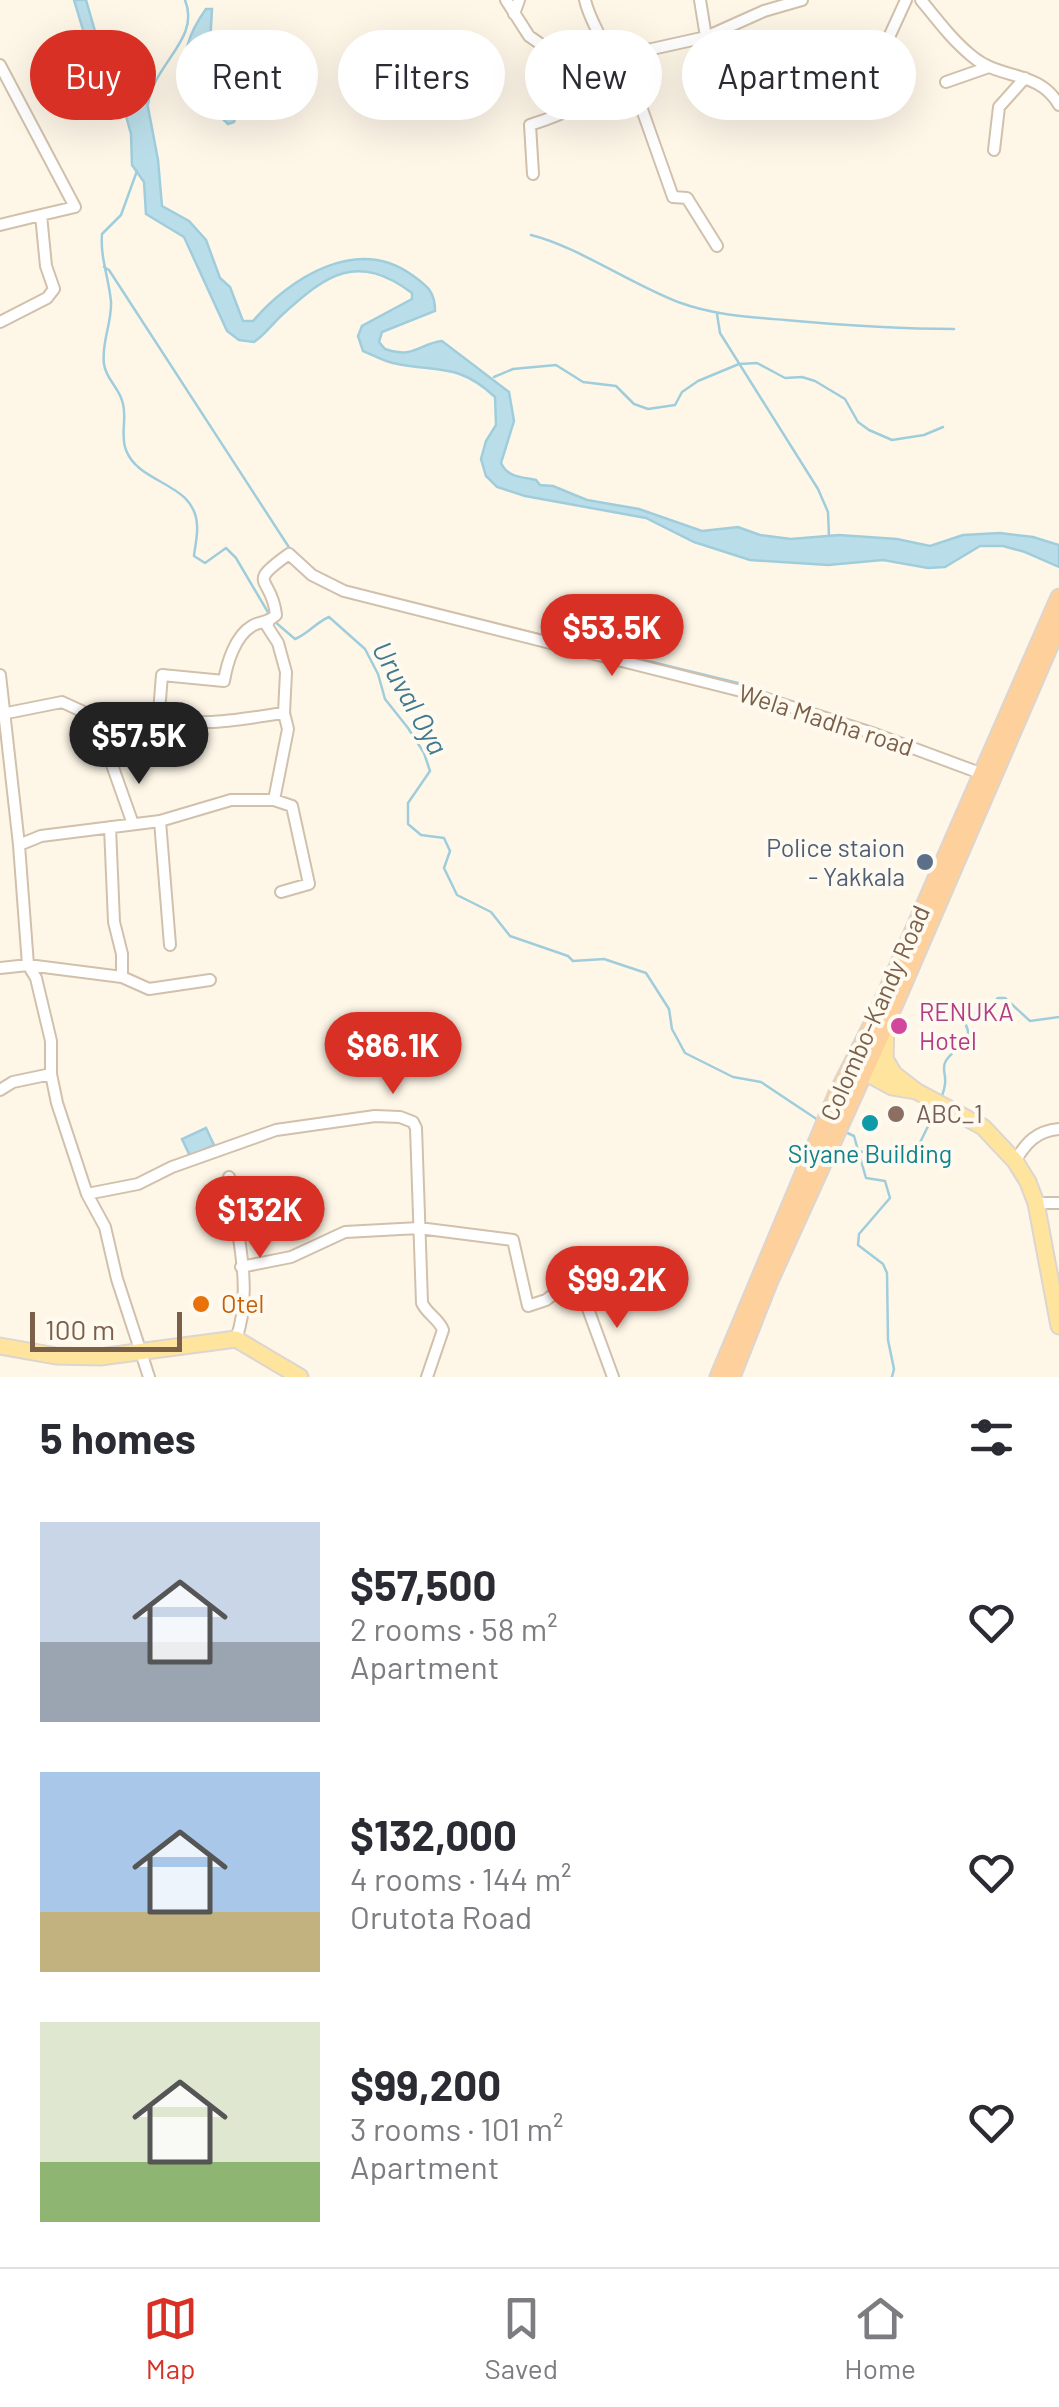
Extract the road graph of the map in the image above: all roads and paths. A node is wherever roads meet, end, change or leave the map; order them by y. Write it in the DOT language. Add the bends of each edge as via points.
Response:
graph roads {
  1 [pos="506,0"];
  2 [pos="518,0"];
  3 [pos="585,0"];
  4 [pos="700,0"];
  5 [pos="802,0"];
  6 [pos="906,0"];
  7 [pos="921,0"];
  8 [pos="514,14"];
  9 [pos="525,30"];
  10 [pos="598,30"];
  11 [pos="705,30"];
  12 [pos="723,30"];
  13 [pos="892,30"];
  14 [pos="0,65"];
  15 [pos="989,67"];
  16 [pos="1025,78"];
  17 [pos="946,82"];
  18 [pos="1059,106"];
  19 [pos="546,120"];
  20 [pos="646,120"];
  21 [pos="994,150"];
  22 [pos="534,174"];
  23 [pos="42,216"];
  24 [pos="0,224"];
  25 [pos="717,246"];
  26 [pos="0,322"];
  27 [pos="1059,596"];
  28 [pos="272,618"];
  29 [pos="1059,625"];
  30 [pos="0,675"];
  31 [pos="159,712"];
  32 [pos="284,713"];
  33 [pos="3,714"];
  34 [pos="1009,720"];
  35 [pos="110,762"];
  36 [pos="980,773"];
  37 [pos="5,787"];
  38 [pos="274,800"];
  39 [pos="160,822"];
  40 [pos="133,824"];
  41 [pos="110,828"];
  42 [pos="19,845"];
  43 [pos="281,892"];
  44 [pos="170,945"];
  45 [pos="28,965"];
  46 [pos="0,968"];
  47 [pos="122,977"];
  48 [pos="210,980"];
  49 [pos="886,1025"];
  50 [pos="859,1065"];
  51 [pos="51,1074"];
  52 [pos="893,1081"];
  53 [pos="0,1090"];
  54 [pos="845,1102"];
  55 [pos="1059,1128"];
  56 [pos="1015,1161"];
  57 [pos="816,1162"];
  58 [pos="229,1177"];
  59 [pos="87,1194"];
  60 [pos="1036,1203"];
  61 [pos="1059,1203"];
  62 [pos="419,1228"];
  63 [pos="1053,1265"];
  64 [pos="241,1266"];
  65 [pos="1059,1326"];
  66 [pos="236,1339"];
  67 [pos="0,1346"];
  68 [pos="141,1351"];
  69 [pos="149,1377"];
  70 [pos="300,1377"];
  71 [pos="427,1377"];
  72 [pos="613,1377"];
  73 [pos="718,1377"];
  74 [pos="732,1377"];
  1 -- 8 [label="street"];
  2 -- 8 [label="street"];
  3 -- 10 [label="street"];
  4 -- 11 [label="street"];
  5 -- 12 [label="street"];
  6 -- 13 [label="street"];
  7 -- 15 [label="street" via="952,41"];
  8 -- 9 [label="street"];
  14 -- 23 [label="street" via="76,207"];
  15 -- 16 [label="street"];
  15 -- 17 [label="street"];
  16 -- 18 [label="street" via="1050,90"];
  16 -- 21 [label="street" via="999,107"];
  19 -- 22 [label="street" via="530,125"];
  20 -- 25 [label="street" via="673,197 687,198"];
  23 -- 24 [label="street"];
  23 -- 26 [label="street" via="54,288"];
  27 -- 34 [label="highway, Colombo-Kandy Road"];
  28 -- 31 [label="street" via="240,638 224,681 162,675"];
  28 -- 32 [label="street" via="266,626 286,672"];
  28 -- 36 [label="street, Wela Madha road" via="262,579 289,554 344,591 745,692"];
  29 -- 34 [label="highway, Colombo-Kandy Road"];
  30 -- 33 [label="street"];
  31 -- 32 [label="street" via="205,722"];
  31 -- 33 [label="street" via="86,713 62,702"];
  32 -- 38 [label="street" via="288,729"];
  33 -- 37 [label="street"];
  34 -- 36 [label="highway, Colombo-Kandy Road"];
  34 -- 49 [label="highway, Colombo-Kandy Road"];
  35 -- 40 [label="street"];
  36 -- 50 [label="highway, Colombo-Kandy Road"];
  37 -- 42 [label="street"];
  38 -- 39 [label="street" via="231,800"];
  38 -- 43 [label="street" via="292,806 309,884"];
  39 -- 40 [label="street"];
  39 -- 44 [label="street"];
  40 -- 41 [label="street"];
  41 -- 42 [label="street"];
  41 -- 47 [label="street"];
  42 -- 45 [label="street"];
  45 -- 46 [label="street"];
  45 -- 47 [label="street"];
  45 -- 51 [label="street" via="52,1041"];
  47 -- 48 [label="street" via="148,989"];
  49 -- 50 [label="highway, Colombo-Kandy Road"];
  49 -- 52 [label="main road" via="885,1059"];
  50 -- 52 [label="main road"];
  50 -- 54 [label="highway, Colombo-Kandy Road"];
  51 -- 53 [label="street"];
  51 -- 59 [label="street"];
  52 -- 54 [label="main road"];
  52 -- 56 [label="main road" via="983,1127"];
  54 -- 57 [label="highway, Colombo-Kandy Road"];
  55 -- 56 [label="street" via="1028,1141"];
  56 -- 60 [label="main road"];
  57 -- 73 [label="highway, Colombo-Kandy Road"];
  57 -- 74 [label="highway, Colombo-Kandy Road"];
  58 -- 64 [label="street"];
  59 -- 62 [label="street" via="138,1184 276,1130 400,1117 416,1128"];
  59 -- 68 [label="street" via="105,1227"];
  60 -- 61 [label="street"];
  60 -- 63 [label="main road"];
  62 -- 64 [label="street" via="344,1232 291,1257"];
  62 -- 71 [label="street" via="422,1303 443,1330"];
  62 -- 72 [label="street" via="513,1240 528,1306 568,1283 577,1288"];
  63 -- 65 [label="main road"];
  64 -- 66 [label="street"];
  66 -- 68 [label="main road"];
  66 -- 70 [label="main road"];
  67 -- 68 [label="main road" via="76,1357"];
  68 -- 69 [label="street"];
}
